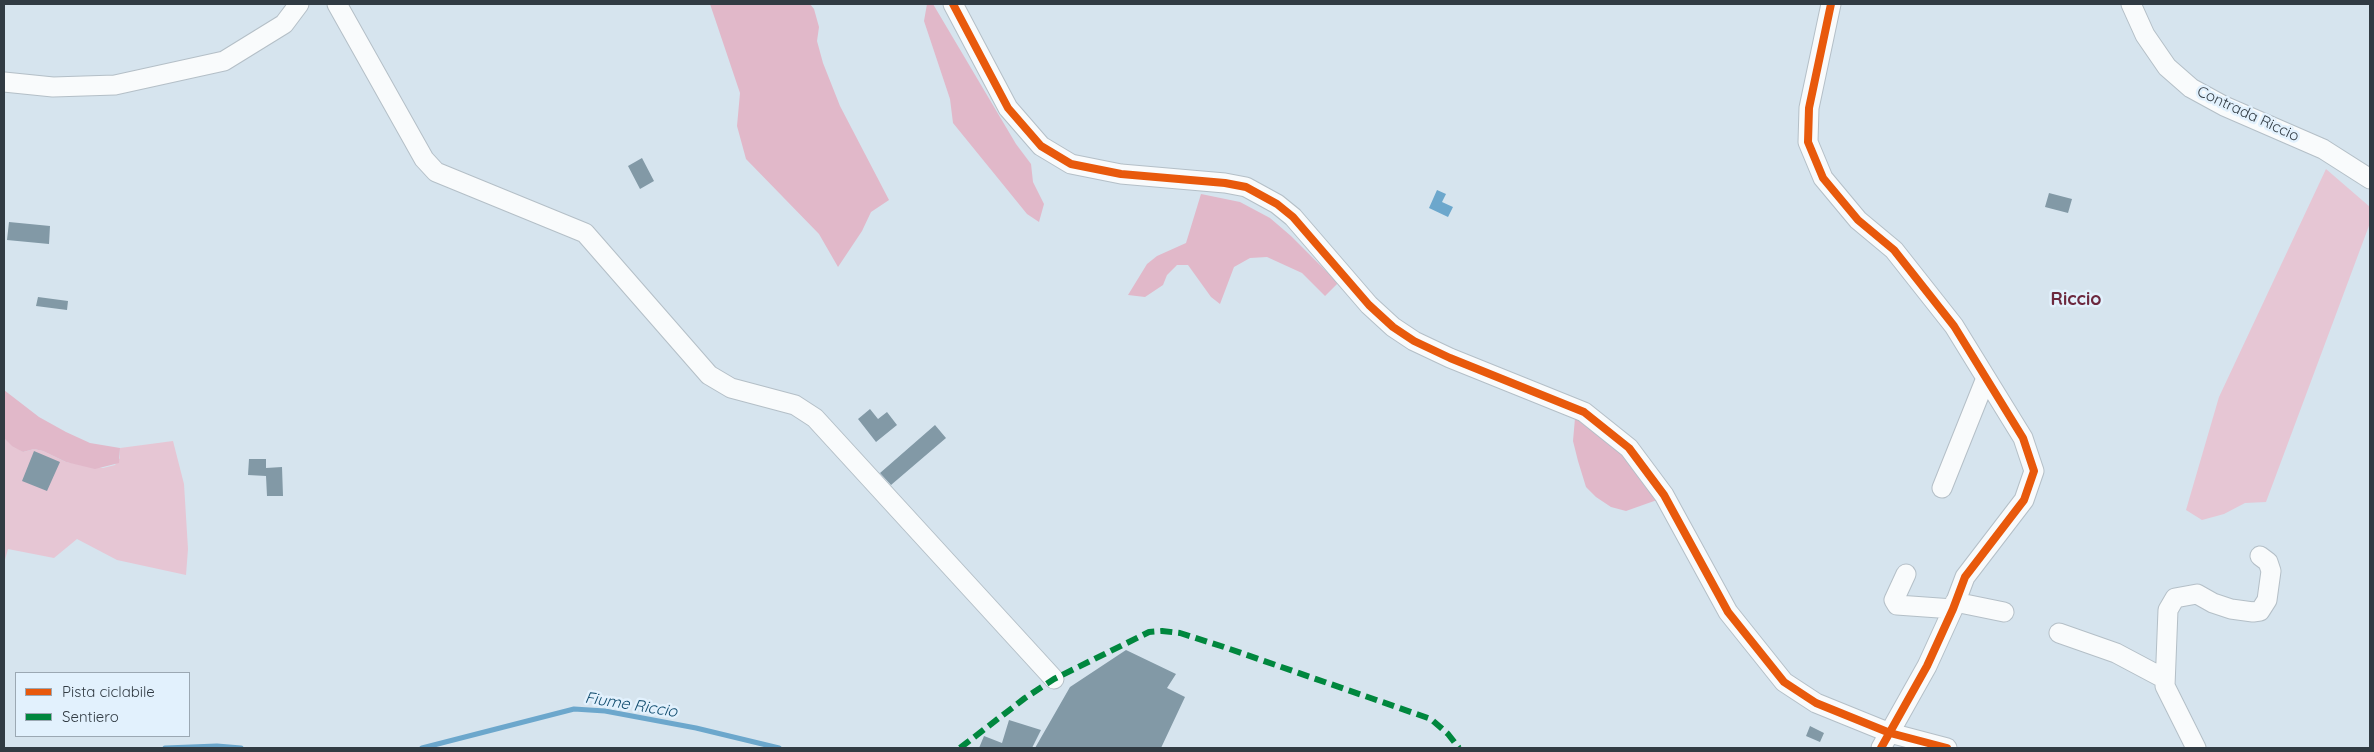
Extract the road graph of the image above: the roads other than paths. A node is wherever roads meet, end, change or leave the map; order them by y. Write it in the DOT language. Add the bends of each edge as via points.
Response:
graph roads {
  1 [pos="299,4"];
  2 [pos="337,4"];
  3 [pos="953,4"];
  4 [pos="1831,4"];
  5 [pos="2131,4"];
  6 [pos="4,82"];
  7 [pos="2370,179"];
  8 [pos="1986,378"];
  9 [pos="1942,488"];
  10 [pos="2260,556"];
  11 [pos="1906,574"];
  12 [pos="1954,606"];
  13 [pos="2004,612"];
  14 [pos="2058,633"];
  15 [pos="2165,678"];
  16 [pos="1054,679"];
  17 [pos="1886,741"];
  18 [pos="1947,748"];
  19 [pos="2196,748"];
  1 -- 6 [label="street" via="284,24 224,61 115,85 53,87"];
  2 -- 16 [label="street" via="424,158 436,172 585,233 709,375 731,388 795,405 815,418"];
  3 -- 17 [label="street" via="1008,108 1040,146 1071,164 1094,169 1246,187 1278,204 1293,217 1369,305 1393,327 1450,358 1584,412 1610,431 1629,448 1664,495 1728,612 1784,682"];
  4 -- 8 [label="street" via="1808,108 1808,142 1823,178 1858,220 1894,250 1954,326"];
  5 -- 7 [label="street, Contrada Riccio" via="2145,35 2167,67 2191,88 2323,149"];
  8 -- 9 [label="street"];
  8 -- 12 [label="street" via="2023,438 2034,471 2024,500 1964,577"];
  10 -- 15 [label="street" via="2268,562 2271,571 2267,600 2260,611 2231,609 2197,594 2175,598 2168,610"];
  11 -- 12 [label="street" via="1894,600 1897,605"];
  12 -- 13 [label="street"];
  12 -- 17 [label="street" via="1927,666"];
  14 -- 15 [label="street" via="2116,653"];
  15 -- 19 [label="street" via="2164,686"];
  17 -- 18 [label="street"];
}
